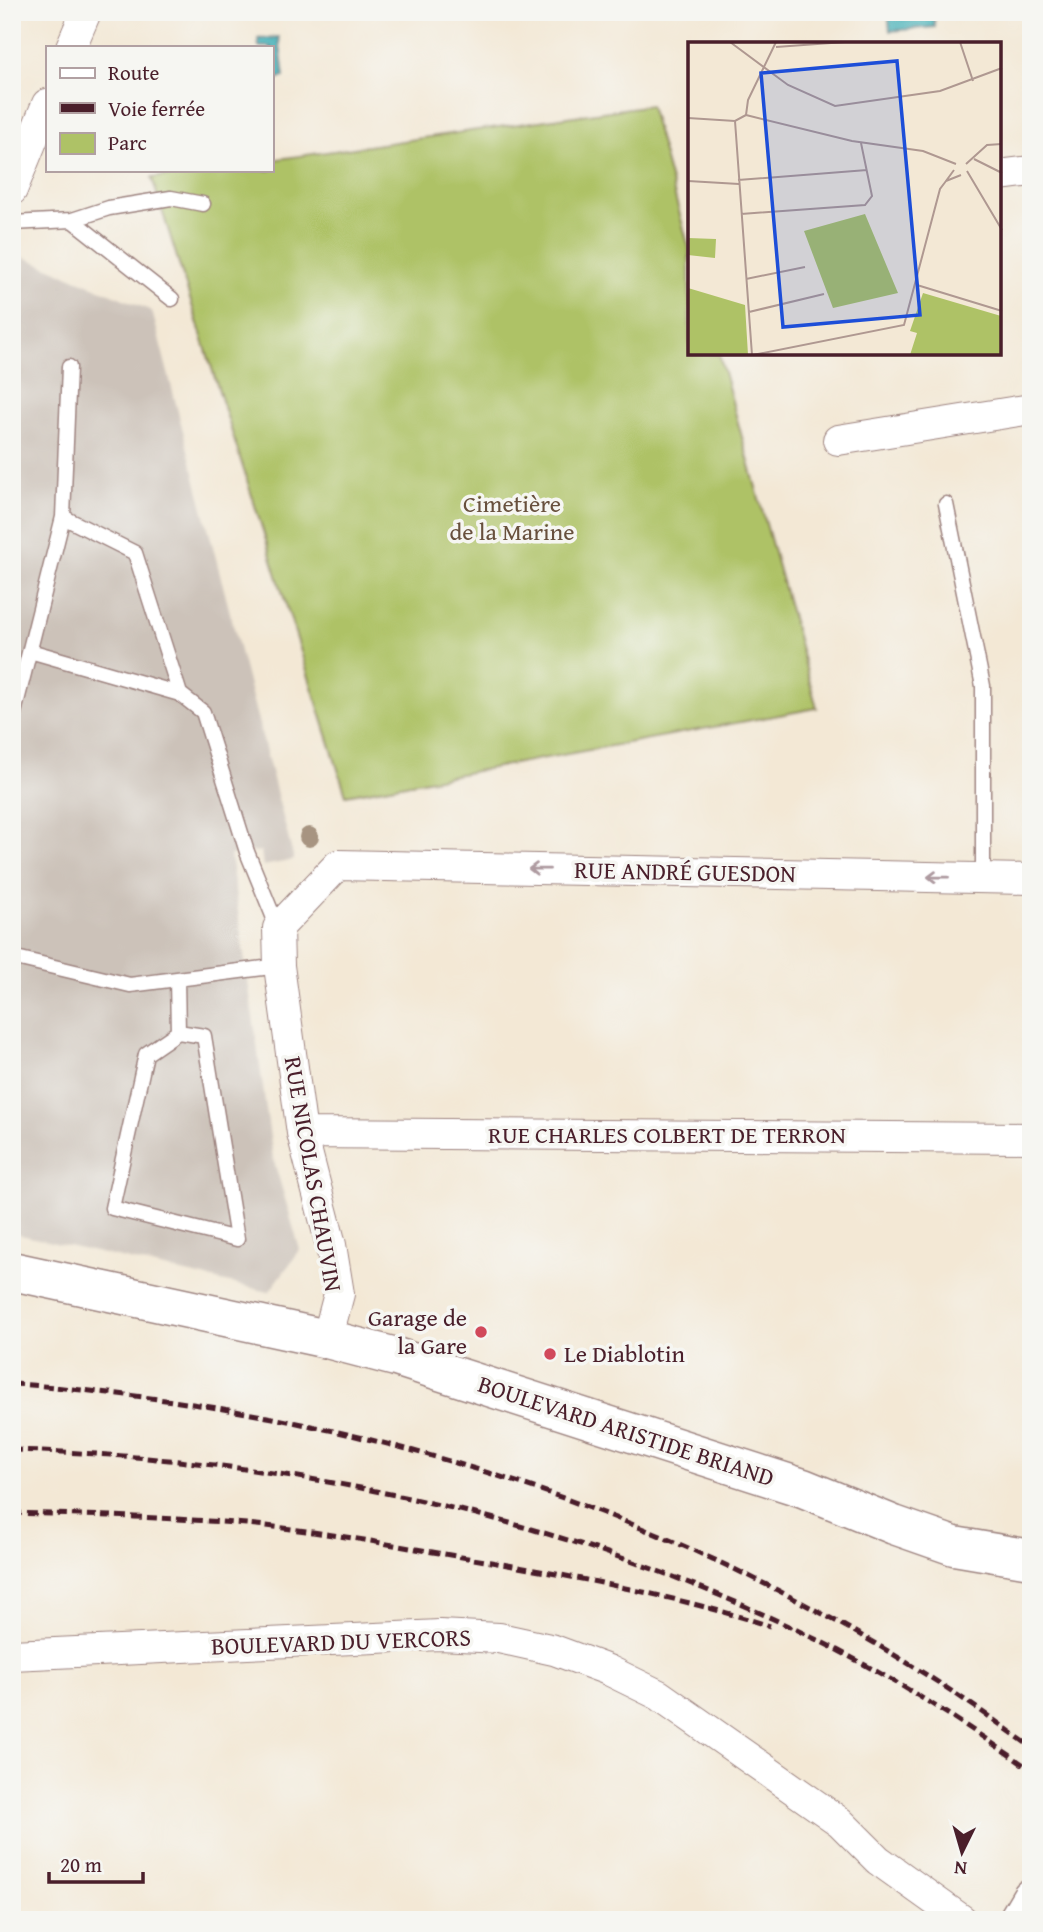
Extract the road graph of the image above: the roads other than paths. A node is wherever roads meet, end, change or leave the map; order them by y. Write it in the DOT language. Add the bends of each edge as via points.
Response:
graph roads {
  1 [pos="86,12"];
  2 [pos="71,46"];
  3 [pos="46,106"];
  4 [pos="1031,171"];
  5 [pos="1001,175"];
  6 [pos="12,190"];
  7 [pos="203,204"];
  8 [pos="72,220"];
  9 [pos="12,223"];
  10 [pos="172,299"];
  11 [pos="69,367"];
  12 [pos="1031,409"];
  13 [pos="838,440"];
  14 [pos="946,503"];
  15 [pos="63,517"];
  16 [pos="30,651"];
  17 [pos="180,694"];
  18 [pos="12,721"];
  19 [pos="983,878"];
  20 [pos="1031,879"];
  21 [pos="278,928"];
  22 [pos="12,957"];
  23 [pos="279,966"];
  24 [pos="177,979"];
  25 [pos="178,1032"];
  26 [pos="302,1133"];
  27 [pos="1031,1138"];
  28 [pos="12,1271"];
  29 [pos="327,1339"];
  30 [pos="1031,1559"];
  31 [pos="12,1655"];
  32 [pos="1031,1898"];
  33 [pos="962,1920"];
  34 [pos="1018,1920"];
  1 -- 2 [label="street"];
  3 -- 6 [label="street"];
  4 -- 5 [label="street"];
  7 -- 8 [label="lane" via="171,198 109,208"];
  8 -- 9 [label="lane"];
  8 -- 10 [label="lane"];
  11 -- 15 [label="lane"];
  12 -- 13 [label="street"];
  14 -- 19 [label="lane" via="983,686"];
  15 -- 16 [label="lane"];
  15 -- 17 [label="lane" via="135,553"];
  16 -- 17 [label="lane"];
  16 -- 18 [label="lane"];
  17 -- 21 [label="lane" via="203,712 247,852"];
  19 -- 20 [label="street, RUE ANDRÉ GUESDON"];
  19 -- 21 [label="street, RUE ANDRÉ GUESDON, one-way" via="338,865"];
  21 -- 23 [label="street, RUE NICOLAS CHAUVIN"];
  22 -- 24 [label="lane" via="130,985"];
  23 -- 24 [label="lane"];
  23 -- 26 [label="street, RUE NICOLAS CHAUVIN"];
  24 -- 25 [label="lane"];
  25 -- 25 [label="lane" via="146,1054 112,1208 237,1240 204,1036"];
  26 -- 27 [label="street, RUE CHARLES COLBERT DE TERRON"];
  26 -- 29 [label="street, RUE NICOLAS CHAUVIN" via="339,1294"];
  28 -- 29 [label="street, BOULEVARD ARISTIDE BRIAND"];
  29 -- 30 [label="street, BOULEVARD ARISTIDE BRIAND" via="803,1488 954,1546"];
  31 -- 33 [label="street, BOULEVARD DU VERCORS" via="440,1635 499,1638 554,1650 659,1695 840,1822 878,1860"];
  32 -- 34 [label="street"];
}
